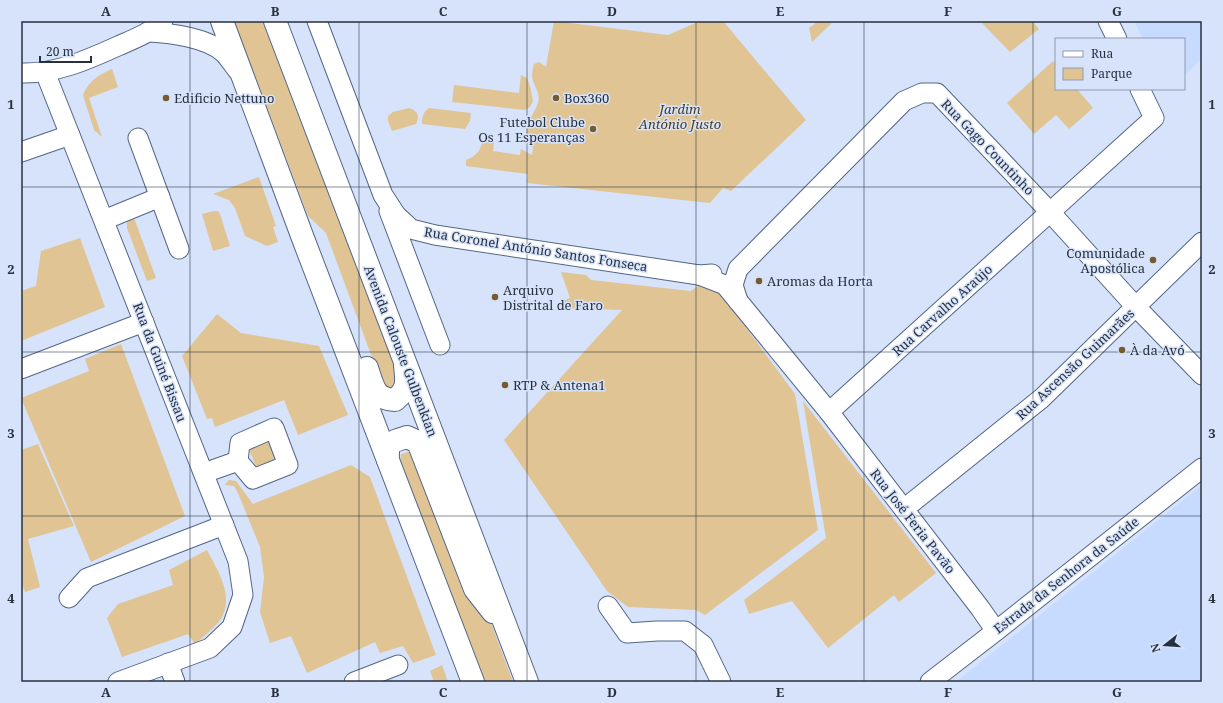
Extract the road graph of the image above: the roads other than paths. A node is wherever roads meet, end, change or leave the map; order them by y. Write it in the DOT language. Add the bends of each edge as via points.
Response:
graph roads {
  1 [pos="222,21"];
  2 [pos="275,21"];
  3 [pos="318,21"];
  4 [pos="1108,21"];
  5 [pos="156,27"];
  6 [pos="1116,38"];
  7 [pos="45,72"];
  8 [pos="21,73"];
  9 [pos="244,78"];
  10 [pos="1140,90"];
  11 [pos="70,135"];
  12 [pos="138,138"];
  13 [pos="21,152"];
  14 [pos="383,195"];
  15 [pos="160,198"];
  16 [pos="1050,212"];
  17 [pos="104,220"];
  18 [pos="435,235"];
  19 [pos="304,241"];
  20 [pos="1202,242"];
  21 [pos="179,249"];
  22 [pos="409,263"];
  23 [pos="738,269"];
  24 [pos="699,274"];
  25 [pos="741,305"];
  26 [pos="1136,307"];
  27 [pos="144,322"];
  28 [pos="440,346"];
  29 [pos="405,362"];
  30 [pos="21,369"];
  31 [pos="1202,374"];
  32 [pos="829,412"];
  33 [pos="388,460"];
  34 [pos="238,462"];
  35 [pos="1202,468"];
  36 [pos="204,473"];
  37 [pos="904,509"];
  38 [pos="224,525"];
  39 [pos="69,598"];
  40 [pos="608,606"];
  41 [pos="996,631"];
  42 [pos="508,633"];
  43 [pos="168,664"];
  44 [pos="398,665"];
  45 [pos="118,682"];
  46 [pos="175,682"];
  47 [pos="354,682"];
  48 [pos="473,682"];
  49 [pos="527,682"];
  50 [pos="721,682"];
  51 [pos="930,682"];
  1 -- 9 [label="main road"];
  2 -- 29 [label="main road, Avenida Calouste Gulbenkian"];
  3 -- 14 [label="street, Rua Coronel António Santos Fonseca"];
  4 -- 6 [label="street"];
  5 -- 7 [label="street" via="76,64"];
  5 -- 9 [label="street" via="208,44 224,53"];
  7 -- 8 [label="street"];
  7 -- 11 [label="street, Rua da Guiné Bissau"];
  9 -- 19 [label="main road"];
  10 -- 16 [label="street, Rua Carvalho Araújo" via="1154,118"];
  11 -- 13 [label="street"];
  11 -- 17 [label="street, Rua da Guiné Bissau"];
  12 -- 15 [label="street"];
  14 -- 18 [label="street, Rua Coronel António Santos Fonseca" via="396,215 411,229"];
  14 -- 22 [label="street"];
  15 -- 17 [label="street"];
  15 -- 21 [label="street"];
  16 -- 23 [label="street, Rua Gago Countinho" via="937,93 922,92 904,101"];
  16 -- 26 [label="street, Rua Gago Countinho"];
  16 -- 32 [label="street, Rua Carvalho Araújo"];
  17 -- 27 [label="street, Rua da Guiné Bissau"];
  18 -- 22 [label="street" via="419,236 412,246"];
  18 -- 24 [label="street, Rua Coronel António Santos Fonseca"];
  19 -- 29 [label="main road" via="326,259 376,392 386,400 395,400 407,385"];
  19 -- 33 [label="main road"];
  20 -- 26 [label="street, Rua Ascensão Guimarães"];
  22 -- 28 [label="street"];
  23 -- 24 [label="street" via="726,273"];
  23 -- 25 [label="street" via="733,285"];
  24 -- 25 [label="street" via="725,285"];
  25 -- 32 [label="street"];
  26 -- 31 [label="street, Rua Gago Countinho"];
  26 -- 37 [label="street, Rua Ascensão Guimarães" via="1042,398"];
  27 -- 30 [label="street"];
  27 -- 36 [label="street, Rua da Guiné Bissau"];
  29 -- 42 [label="main road, Avenida Calouste Gulbenkian"];
  32 -- 37 [label="street, Rua José Feria Pavão"];
  33 -- 42 [label="main road" via="388,448 392,442 407,437 418,442 475,589"];
  33 -- 48 [label="main road"];
  34 -- 36 [label="street"];
  35 -- 41 [label="street, Estrada da Senhora da Saúde"];
  36 -- 38 [label="street, Rua da Guiné Bissau"];
  37 -- 41 [label="street, Rua José Feria Pavão"];
  38 -- 39 [label="street" via="87,578"];
  38 -- 43 [label="street, Rua da Guiné Bissau" via="238,561 243,595 232,627 210,648"];
  40 -- 50 [label="street" via="627,633 685,631 704,645"];
  41 -- 51 [label="street, Estrada da Senhora da Saúde"];
  42 -- 49 [label="main road, Avenida Calouste Gulbenkian"];
  43 -- 45 [label="street"];
  43 -- 46 [label="street"];
  44 -- 47 [label="street"];
}
